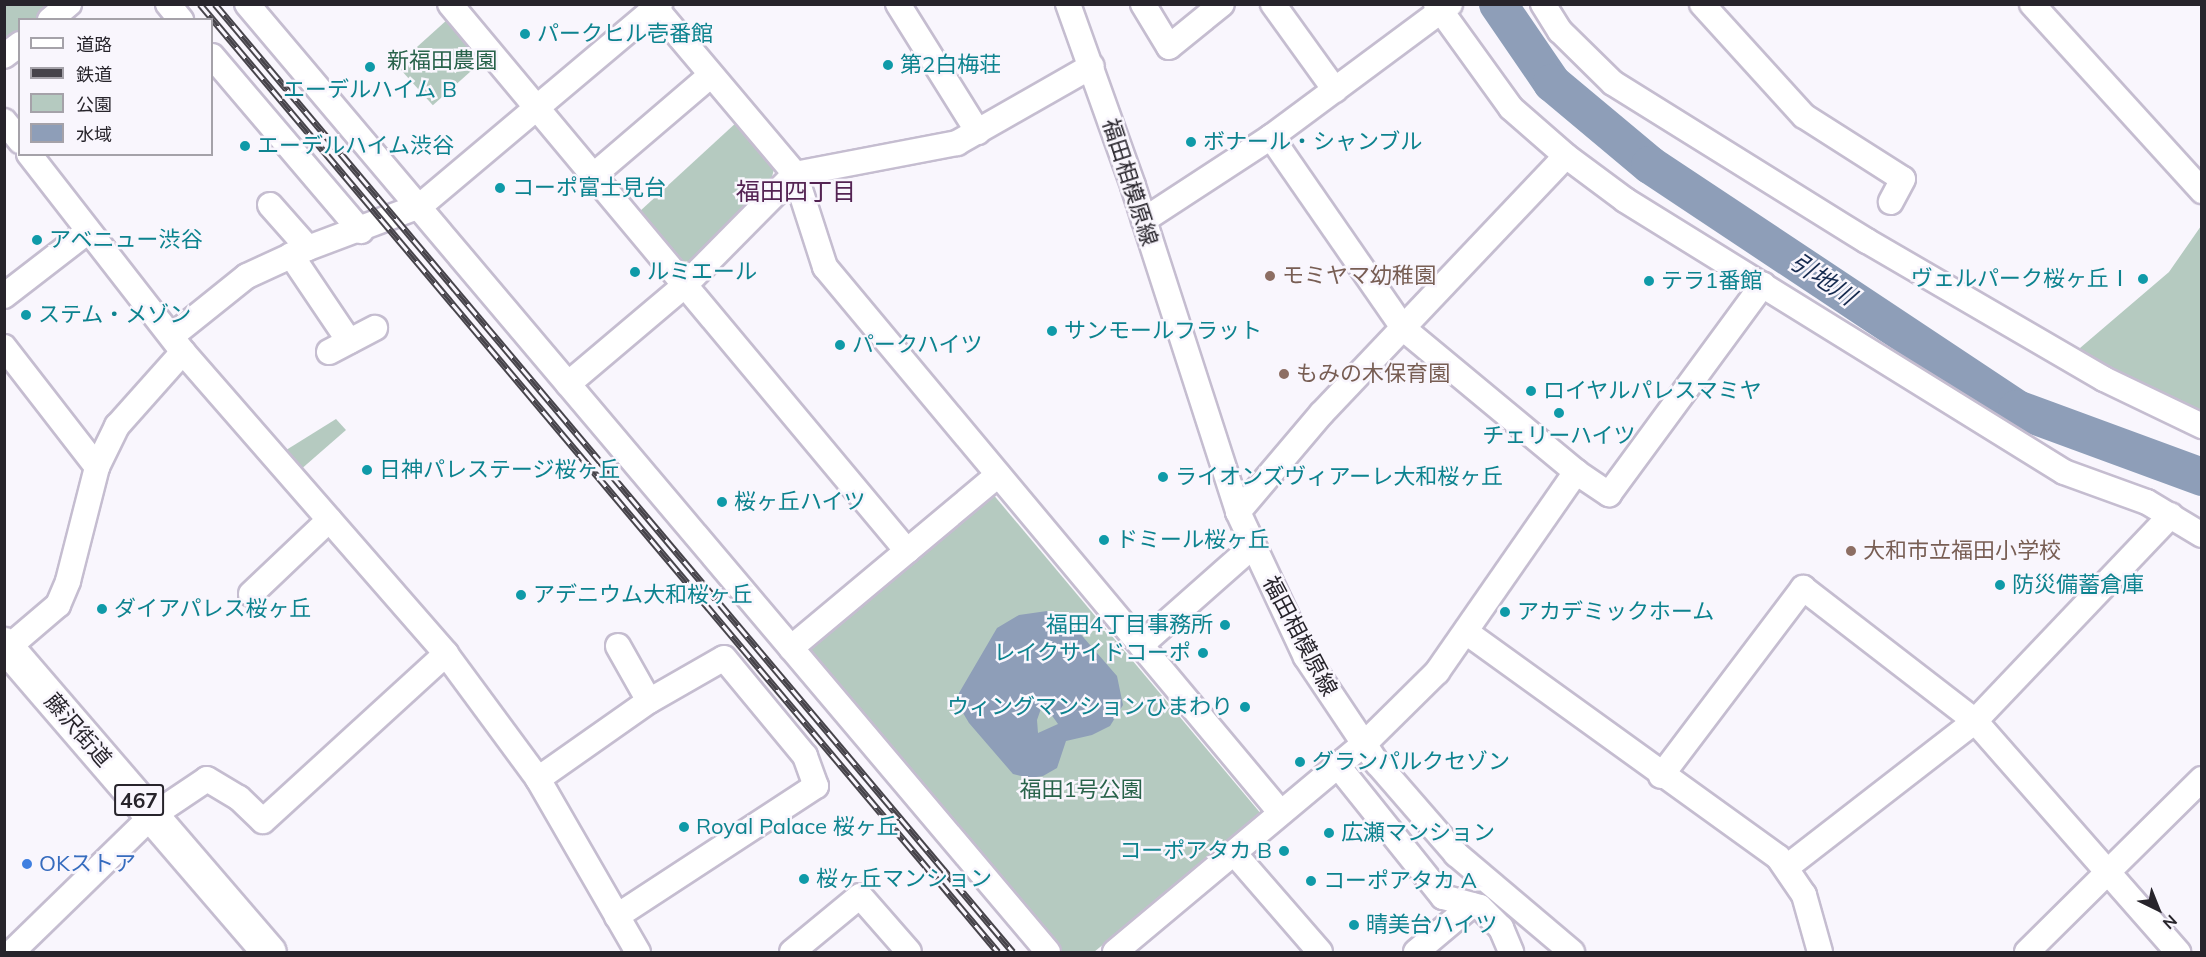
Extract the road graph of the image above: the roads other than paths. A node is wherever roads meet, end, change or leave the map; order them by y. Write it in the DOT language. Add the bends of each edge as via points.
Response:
graph roads {
  1 [pos="69,4"];
  2 [pos="168,4"];
  3 [pos="247,4"];
  4 [pos="450,4"];
  5 [pos="898,4"];
  6 [pos="1068,4"];
  7 [pos="1143,4"];
  8 [pos="1222,4"];
  9 [pos="1543,4"];
  10 [pos="1702,4"];
  11 [pos="2032,4"];
  12 [pos="656,6"];
  13 [pos="1276,6"];
  14 [pos="1442,7"];
  15 [pos="52,18"];
  16 [pos="179,18"];
  17 [pos="18,46"];
  18 [pos="4,56"];
  19 [pos="213,57"];
  20 [pos="1092,66"];
  21 [pos="711,75"];
  22 [pos="1335,90"];
  23 [pos="537,108"];
  24 [pos="4,121"];
  25 [pos="978,132"];
  26 [pos="1271,137"];
  27 [pos="18,138"];
  28 [pos="1566,156"];
  29 [pos="42,160"];
  30 [pos="795,174"];
  31 [pos="594,175"];
  32 [pos="2202,191"];
  33 [pos="1891,202"];
  34 [pos="270,205"];
  35 [pos="420,207"];
  36 [pos="1144,220"];
  37 [pos="88,231"];
  38 [pos="361,231"];
  39 [pos="300,252"];
  40 [pos="1763,284"];
  41 [pos="684,286"];
  42 [pos="4,296"];
  43 [pos="375,328"];
  44 [pos="1404,329"];
  45 [pos="177,344"];
  46 [pos="4,347"];
  47 [pos="568,384"];
  48 [pos="2202,426"];
  49 [pos="98,467"];
  50 [pos="1576,472"];
  51 [pos="998,475"];
  52 [pos="1238,512"];
  53 [pos="2171,515"];
  54 [pos="329,520"];
  55 [pos="2202,536"];
  56 [pos="1253,546"];
  57 [pos="907,551"];
  58 [pos="251,594"];
  59 [pos="1466,632"];
  60 [pos="1141,645"];
  61 [pos="618,646"];
  62 [pos="6,648"];
  63 [pos="791,648"];
  64 [pos="446,654"];
  65 [pos="649,701"];
  66 [pos="1975,721"];
  67 [pos="1363,745"];
  68 [pos="1338,766"];
  69 [pos="1661,776"];
  70 [pos="538,779"];
  71 [pos="2202,779"];
  72 [pos="1281,813"];
  73 [pos="152,816"];
  74 [pos="1234,853"];
  75 [pos="1787,867"];
  76 [pos="2107,870"];
  77 [pos="1472,905"];
  78 [pos="617,916"];
  79 [pos="12,952"];
  80 [pos="269,952"];
  81 [pos="638,952"];
  82 [pos="794,952"];
  83 [pos="909,952"];
  84 [pos="1048,952"];
  85 [pos="1115,952"];
  86 [pos="1320,952"];
  87 [pos="1416,952"];
  88 [pos="1511,952"];
  89 [pos="1572,952"];
  90 [pos="1820,952"];
  91 [pos="2027,952"];
  92 [pos="2178,952"];
  1 -- 15 [label="street"];
  2 -- 16 [label="street"];
  3 -- 35 [label="street"];
  4 -- 23 [label="street"];
  5 -- 25 [label="street"];
  6 -- 20 [label="street, 福田相模原線"];
  7 -- 8 [label="street" via="1169,47"];
  9 -- 48 [label="street" via="1560,31 1613,83 1877,247 2104,379"];
  10 -- 33 [label="street" via="1804,116 1903,179"];
  11 -- 32 [label="street"];
  12 -- 21 [label="street"];
  12 -- 23 [label="street"];
  13 -- 22 [label="street"];
  14 -- 22 [label="street"];
  14 -- 28 [label="street" via="1511,108"];
  17 -- 18 [label="street"];
  19 -- 38 [label="street"];
  20 -- 25 [label="street"];
  20 -- 36 [label="street, 福田相模原線"];
  21 -- 30 [label="street"];
  21 -- 31 [label="street"];
  22 -- 26 [label="street"];
  23 -- 31 [label="street"];
  23 -- 35 [label="street"];
  24 -- 27 [label="street"];
  25 -- 30 [label="street" via="957,143"];
  26 -- 36 [label="street"];
  26 -- 44 [label="street"];
  28 -- 40 [label="street" via="1625,200"];
  28 -- 44 [label="street"];
  29 -- 37 [label="street"];
  30 -- 41 [label="street"];
  30 -- 51 [label="street" via="825,267"];
  31 -- 41 [label="street"];
  34 -- 39 [label="street"];
  35 -- 38 [label="street"];
  35 -- 47 [label="street"];
  36 -- 52 [label="street, 福田相模原線"];
  37 -- 42 [label="street"];
  37 -- 45 [label="street"];
  38 -- 39 [label="street"];
  39 -- 43 [label="street" via="339,346"];
  39 -- 45 [label="street" via="247,276"];
  40 -- 50 [label="street" via="1609,494"];
  40 -- 53 [label="street" via="2064,472 2147,502"];
  41 -- 47 [label="street"];
  41 -- 57 [label="street"];
  44 -- 50 [label="street"];
  44 -- 52 [label="street" via="1322,413"];
  45 -- 49 [label="street" via="117,426"];
  45 -- 54 [label="street"];
  46 -- 49 [label="street"];
  47 -- 63 [label="street"];
  49 -- 62 [label="street" via="58,605"];
  50 -- 59 [label="street"];
  51 -- 57 [label="street"];
  51 -- 60 [label="street"];
  52 -- 56 [label="street, 福田相模原線"];
  53 -- 55 [label="street"];
  53 -- 66 [label="street"];
  54 -- 58 [label="street"];
  54 -- 64 [label="street"];
  56 -- 60 [label="street"];
  56 -- 67 [label="street, 福田相模原線" via="1306,657"];
  57 -- 63 [label="street"];
  59 -- 67 [label="street" via="1437,672"];
  59 -- 69 [label="street"];
  60 -- 72 [label="street"];
  61 -- 65 [label="street"];
  62 -- 73 [label="highway, 藤沢街道 / 467"];
  63 -- 84 [label="street"];
  64 -- 70 [label="street"];
  64 -- 73 [label="street" via="263,821 239,798 207,779"];
  65 -- 70 [label="street"];
  65 -- 78 [label="street" via="724,658 805,756 816,786"];
  66 -- 69 [label="street" via="1803,588"];
  66 -- 75 [label="street"];
  66 -- 76 [label="street"];
  67 -- 68 [label="street"];
  67 -- 89 [label="street, 福田相模原線" via="1456,854"];
  68 -- 72 [label="street"];
  68 -- 77 [label="street" via="1443,897"];
  69 -- 75 [label="street"];
  70 -- 78 [label="street"];
  71 -- 76 [label="street"];
  72 -- 74 [label="street"];
  73 -- 79 [label="street"];
  73 -- 80 [label="highway, 藤沢街道 / 467"];
  74 -- 85 [label="street"];
  74 -- 86 [label="street"];
  75 -- 90 [label="street" via="1804,895"];
  76 -- 91 [label="street"];
  76 -- 92 [label="street"];
  77 -- 87 [label="street"];
  77 -- 88 [label="street" via="1480,907 1501,928"];
  78 -- 81 [label="street"];
  82 -- 83 [label="street" via="860,896"];
}
